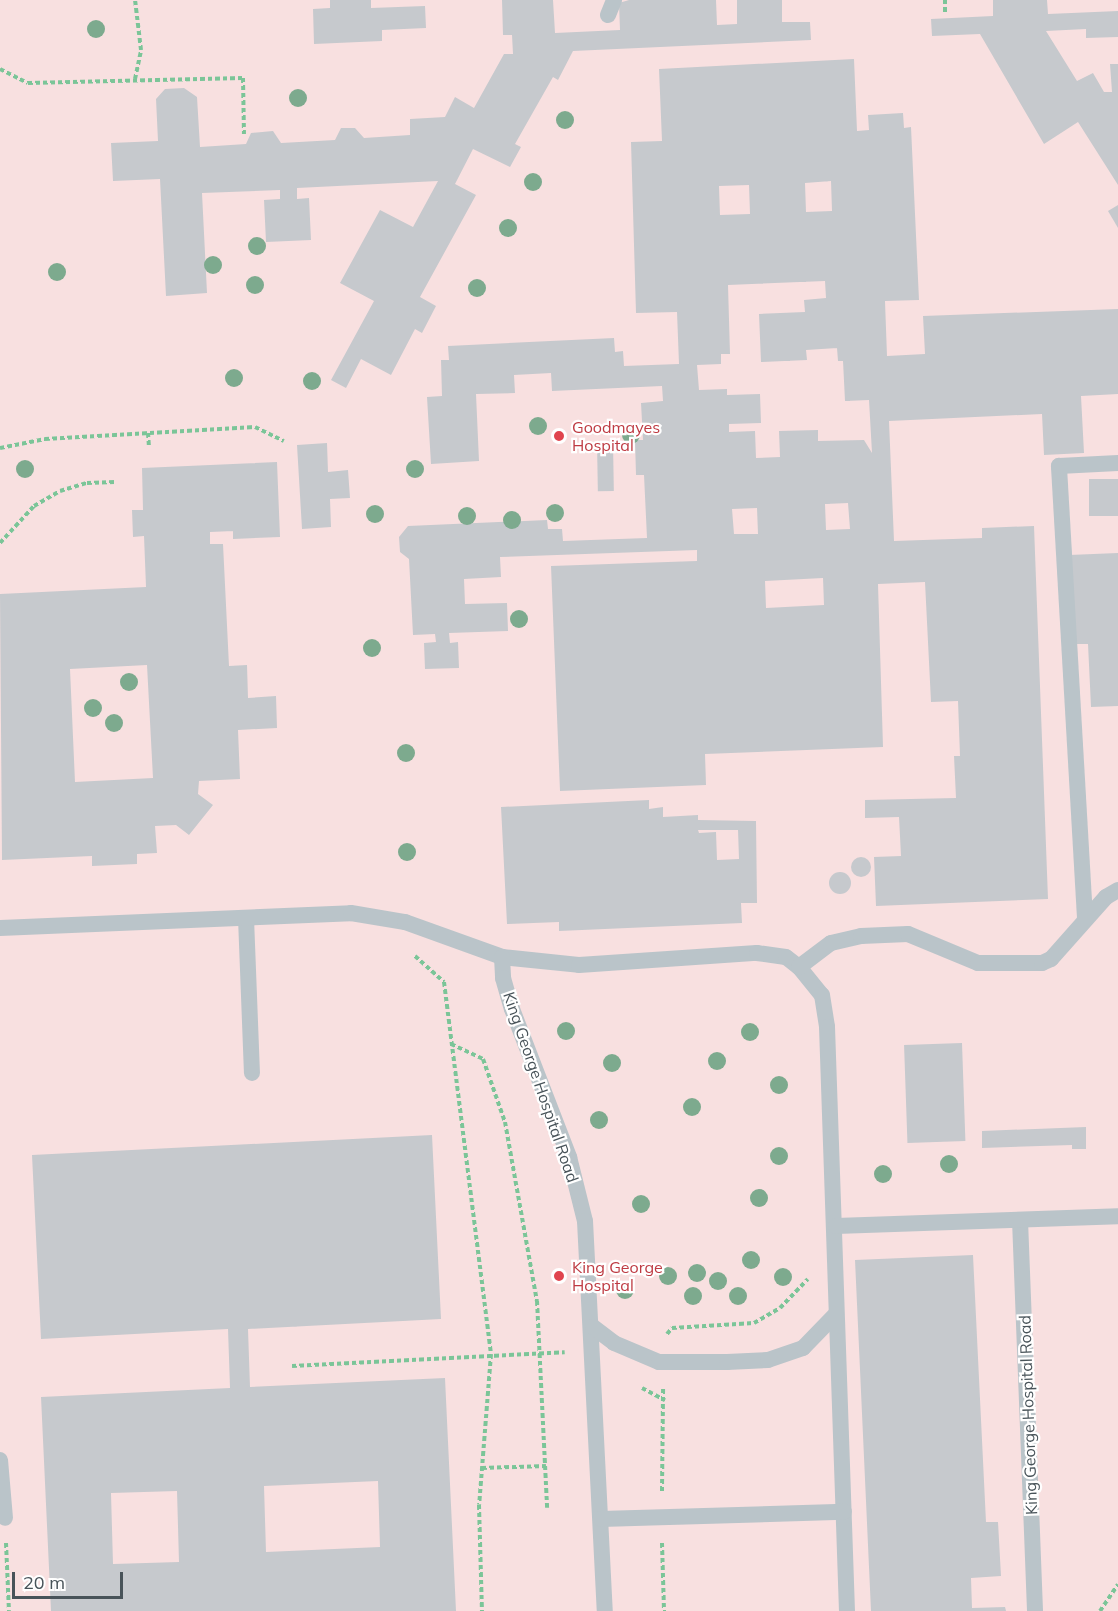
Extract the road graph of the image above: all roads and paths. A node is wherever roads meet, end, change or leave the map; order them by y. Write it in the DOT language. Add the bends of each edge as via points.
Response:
graph roads {
  1 [pos="135,0"];
  2 [pos="945,0"];
  3 [pos="945,13"];
  4 [pos="0,69"];
  5 [pos="135,79"];
  6 [pos="244,134"];
  7 [pos="148,433"];
  8 [pos="284,441"];
  9 [pos="0,448"];
  10 [pos="148,448"];
  11 [pos="1118,463"];
  12 [pos="115,482"];
  13 [pos="0,543"];
  14 [pos="1118,890"];
  15 [pos="246,918"];
  16 [pos="1085,918"];
  17 [pos="0,928"];
  18 [pos="412,953"];
  19 [pos="502,957"];
  20 [pos="799,967"];
  21 [pos="450,1043"];
  22 [pos="252,1073"];
  23 [pos="1118,1216"];
  24 [pos="1020,1220"];
  25 [pos="836,1226"];
  26 [pos="814,1277"];
  27 [pos="836,1314"];
  28 [pos="593,1327"];
  29 [pos="491,1354"];
  30 [pos="540,1355"];
  31 [pos="659,1362"];
  32 [pos="595,1363"];
  33 [pos="292,1366"];
  34 [pos="635,1384"];
  35 [pos="666,1400"];
  36 [pos="0,1460"];
  37 [pos="546,1466"];
  38 [pos="482,1468"];
  39 [pos="547,1508"];
  40 [pos="844,1512"];
  41 [pos="5,1518"];
  42 [pos="602,1519"];
  43 [pos="661,1519"];
  44 [pos="1118,1584"];
  45 [pos="9,1611"];
  46 [pos="482,1611"];
  47 [pos="605,1611"];
  48 [pos="664,1611"];
  49 [pos="847,1611"];
  50 [pos="1035,1611"];
  51 [pos="1100,1611"];
  1 -- 5 [label="path" via="141,50"];
  2 -- 3 [label="path"];
  4 -- 5 [label="path" via="28,83"];
  5 -- 6 [label="path" via="243,78"];
  7 -- 8 [label="path" via="255,427"];
  7 -- 9 [label="path" via="45,439"];
  7 -- 10 [label="path"];
  11 -- 16 [label="lane" via="1059,466"];
  12 -- 13 [label="path" via="87,483 60,491 34,506"];
  14 -- 16 [label="lane"];
  15 -- 17 [label="lane"];
  15 -- 19 [label="lane" via="351,913 378,916"];
  15 -- 22 [label="lane"];
  16 -- 20 [label="lane" via="1051,959 1031,965 978,963 908,934 861,936 831,943"];
  18 -- 21 [label="path" via="444,982"];
  19 -- 20 [label="lane" via="579,965 757,953 786,957"];
  19 -- 28 [label="lane, King George Hospital Road" via="502,978 569,1157 585,1221"];
  20 -- 25 [label="lane" via="822,995 827,1027"];
  21 -- 29 [label="path"];
  21 -- 30 [label="path" via="483,1059 505,1122 537,1301"];
  23 -- 24 [label="lane"];
  24 -- 25 [label="lane"];
  24 -- 50 [label="lane, King George Hospital Road"];
  25 -- 27 [label="lane"];
  26 -- 31 [label="path" via="799,1285 780,1308 754,1323 672,1328 663,1340"];
  27 -- 31 [label="lane" via="803,1348 768,1360"];
  27 -- 40 [label="lane"];
  28 -- 31 [label="lane" via="614,1343"];
  28 -- 32 [label="lane, King George Hospital Road"];
  29 -- 30 [label="path"];
  29 -- 33 [label="path"];
  29 -- 38 [label="path"];
  30 -- 32 [label="path" via="570,1352"];
  30 -- 37 [label="path"];
  31 -- 35 [label="path"];
  32 -- 42 [label="lane, King George Hospital Road"];
  34 -- 35 [label="path"];
  35 -- 43 [label="path"];
  36 -- 41 [label="lane"];
  37 -- 38 [label="path"];
  37 -- 39 [label="path"];
  38 -- 46 [label="path"];
  40 -- 43 [label="lane"];
  40 -- 49 [label="lane"];
  41 -- 45 [label="path"];
  42 -- 43 [label="lane"];
  42 -- 47 [label="lane, King George Hospital Road"];
  43 -- 48 [label="path"];
  44 -- 51 [label="path"];
}
